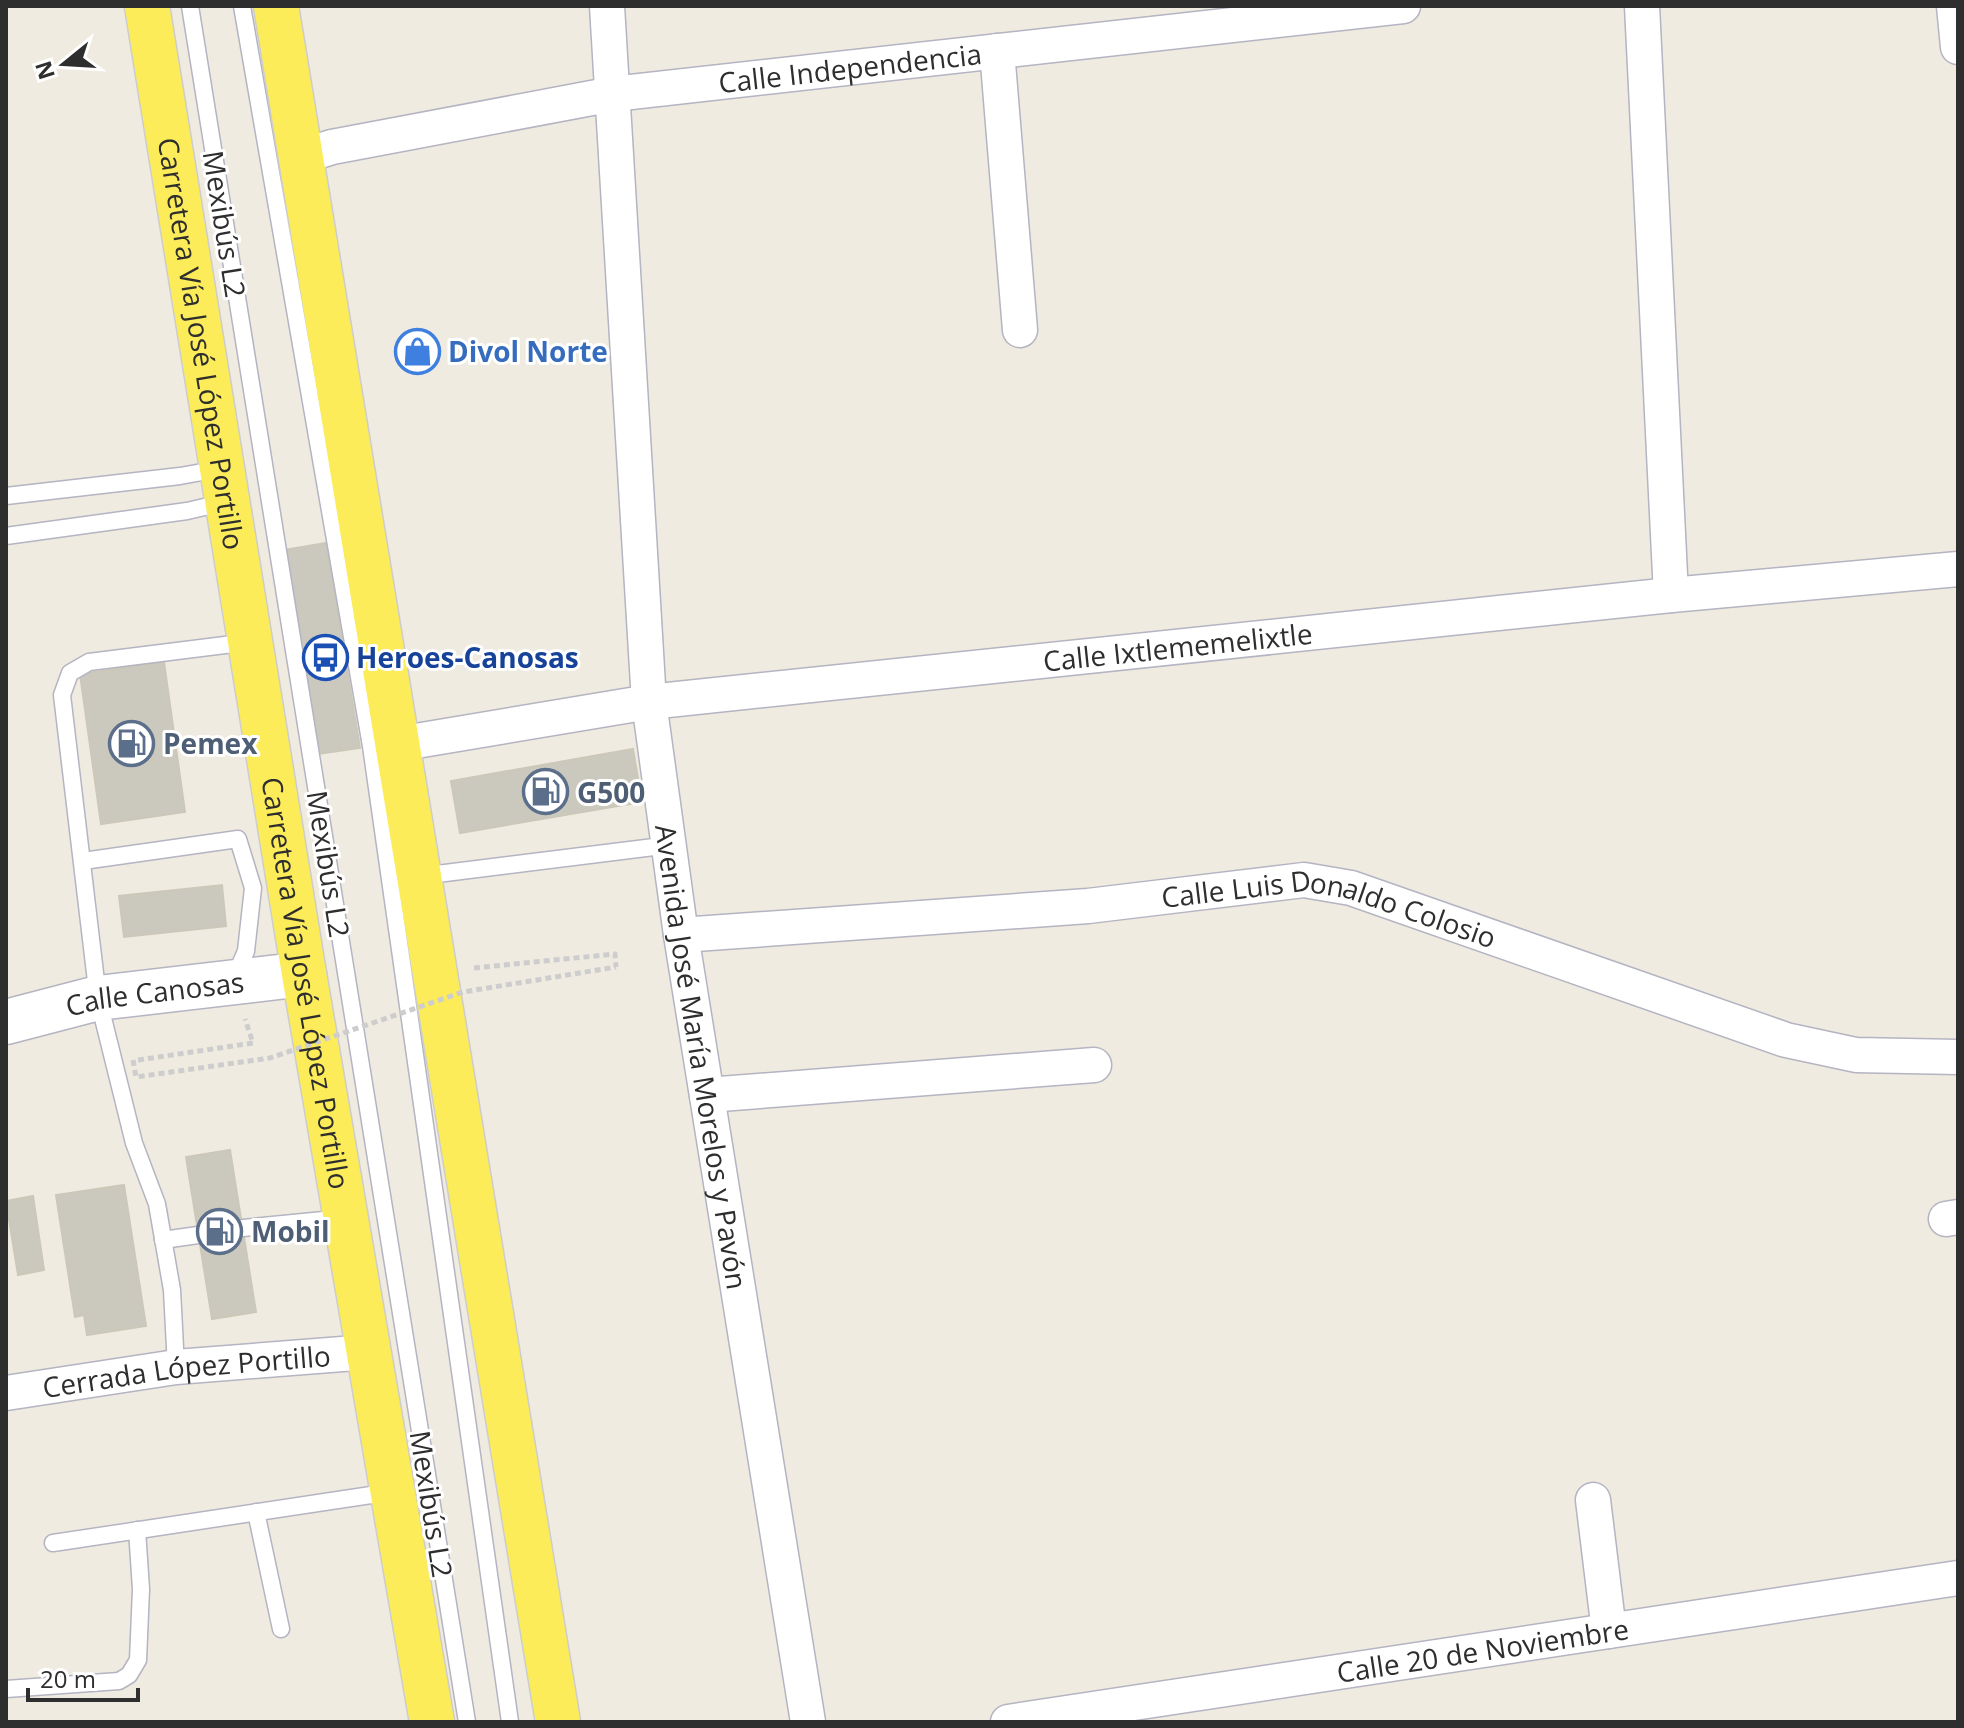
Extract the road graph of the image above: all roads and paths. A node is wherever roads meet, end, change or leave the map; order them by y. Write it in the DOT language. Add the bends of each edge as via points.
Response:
graph roads {
  1 [pos="147,6"];
  2 [pos="190,6"];
  3 [pos="242,6"];
  4 [pos="276,6"];
  5 [pos="607,6"];
  6 [pos="1403,6"];
  7 [pos="1642,6"];
  8 [pos="1954,6"];
  9 [pos="1350,9"];
  10 [pos="1958,47"];
  11 [pos="997,51"];
  12 [pos="613,94"];
  13 [pos="300,157"];
  14 [pos="1020,330"];
  15 [pos="226,484"];
  16 [pos="6,496"];
  17 [pos="6,536"];
  18 [pos="1958,569"];
  19 [pos="1671,595"];
  20 [pos="250,642"];
  21 [pos="649,702"];
  22 [pos="398,744"];
  23 [pos="670,845"];
  24 [pos="83,861"];
  25 [pos="419,876"];
  26 [pos="681,935"];
  27 [pos="304,974"];
  28 [pos="233,982"];
  29 [pos="98,998"];
  30 [pos="479,999"];
  31 [pos="6,1022"];
  32 [pos="1958,1057"];
  33 [pos="1094,1065"];
  34 [pos="707,1095"];
  35 [pos="346,1218"];
  36 [pos="243,1228"];
  37 [pos="198,1235"];
  38 [pos="163,1240"];
  39 [pos="368,1352"];
  40 [pos="176,1367"];
  41 [pos="6,1393"];
  42 [pos="393,1492"];
  43 [pos="1593,1500"];
  44 [pos="256,1512"];
  45 [pos="137,1530"];
  46 [pos="53,1543"];
  47 [pos="1958,1578"];
  48 [pos="281,1629"];
  49 [pos="1609,1631"];
  50 [pos="6,1689"];
  51 [pos="1092,1716"];
  52 [pos="432,1722"];
  53 [pos="467,1722"];
  54 [pos="510,1722"];
  55 [pos="558,1722"];
  56 [pos="808,1722"];
  57 [pos="1008,1722"];
  1 -- 15 [label="main road, Carretera Vía José López Portillo"];
  2 -- 53 [label="lane, Mexibús L2"];
  3 -- 54 [label="lane, Mexibús L2" via="371,746"];
  4 -- 13 [label="main road"];
  5 -- 12 [label="street, Avenida José María Morelos y Pavón"];
  6 -- 9 [label="street, Calle Independencia"];
  7 -- 19 [label="street"];
  8 -- 10 [label="street"];
  9 -- 11 [label="street, Calle Independencia"];
  11 -- 12 [label="street, Calle Independencia"];
  11 -- 14 [label="street"];
  12 -- 13 [label="street, Calle Independencia"];
  12 -- 21 [label="street, Avenida José María Morelos y Pavón"];
  13 -- 22 [label="main road"];
  15 -- 16 [label="lane" via="180,476"];
  15 -- 17 [label="lane" via="187,511"];
  15 -- 20 [label="main road, Carretera Vía José López Portillo"];
  18 -- 19 [label="street, Calle Ixtlememelixtle"];
  19 -- 21 [label="street, Calle Ixtlememelixtle"];
  20 -- 24 [label="lane" via="89,662 70,673 62,695"];
  20 -- 27 [label="main road, Carretera Vía José López Portillo"];
  21 -- 22 [label="street, Calle Ixtlememelixtle"];
  21 -- 23 [label="street, Avenida José María Morelos y Pavón"];
  22 -- 25 [label="main road"];
  23 -- 25 [label="lane"];
  23 -- 26 [label="street, Avenida José María Morelos y Pavón"];
  24 -- 28 [label="lane" via="238,839 253,888 246,951"];
  24 -- 29 [label="lane"];
  25 -- 55 [label="main road"];
  26 -- 32 [label="street, Calle Luis Donaldo Colosio" via="1088,906 1304,880 1351,888 1786,1040 1856,1055"];
  26 -- 34 [label="street, Avenida José María Morelos y Pavón"];
  27 -- 28 [label="street, Calle Canosas"];
  27 -- 35 [label="main road, Carretera Vía José López Portillo"];
  28 -- 29 [label="street, Calle Canosas"];
  28 -- 30 [label="path, bridge" via="253,1043 133,1060 136,1077 270,1058 463,992 616,967 615,954 474,968"];
  29 -- 31 [label="street, Calle Canosas"];
  29 -- 38 [label="lane"];
  33 -- 34 [label="street"];
  34 -- 56 [label="street, Avenida José María Morelos y Pavón"];
  35 -- 36 [label="lane"];
  35 -- 39 [label="main road, Carretera Vía José López Portillo"];
  37 -- 38 [label="lane"];
  38 -- 40 [label="lane"];
  39 -- 40 [label="street, Cerrada López Portillo"];
  39 -- 42 [label="main road, Carretera Vía José López Portillo"];
  40 -- 41 [label="street, Cerrada López Portillo"];
  42 -- 44 [label="lane"];
  42 -- 52 [label="main road, Carretera Vía José López Portillo"];
  43 -- 49 [label="street"];
  44 -- 45 [label="lane"];
  44 -- 48 [label="lane"];
  45 -- 46 [label="lane"];
  45 -- 50 [label="lane" via="138,1660 129,1675 119,1681"];
  47 -- 49 [label="street, Calle 20 de Noviembre"];
  49 -- 51 [label="street, Calle 20 de Noviembre"];
  51 -- 57 [label="street, Calle 20 de Noviembre"];
}
